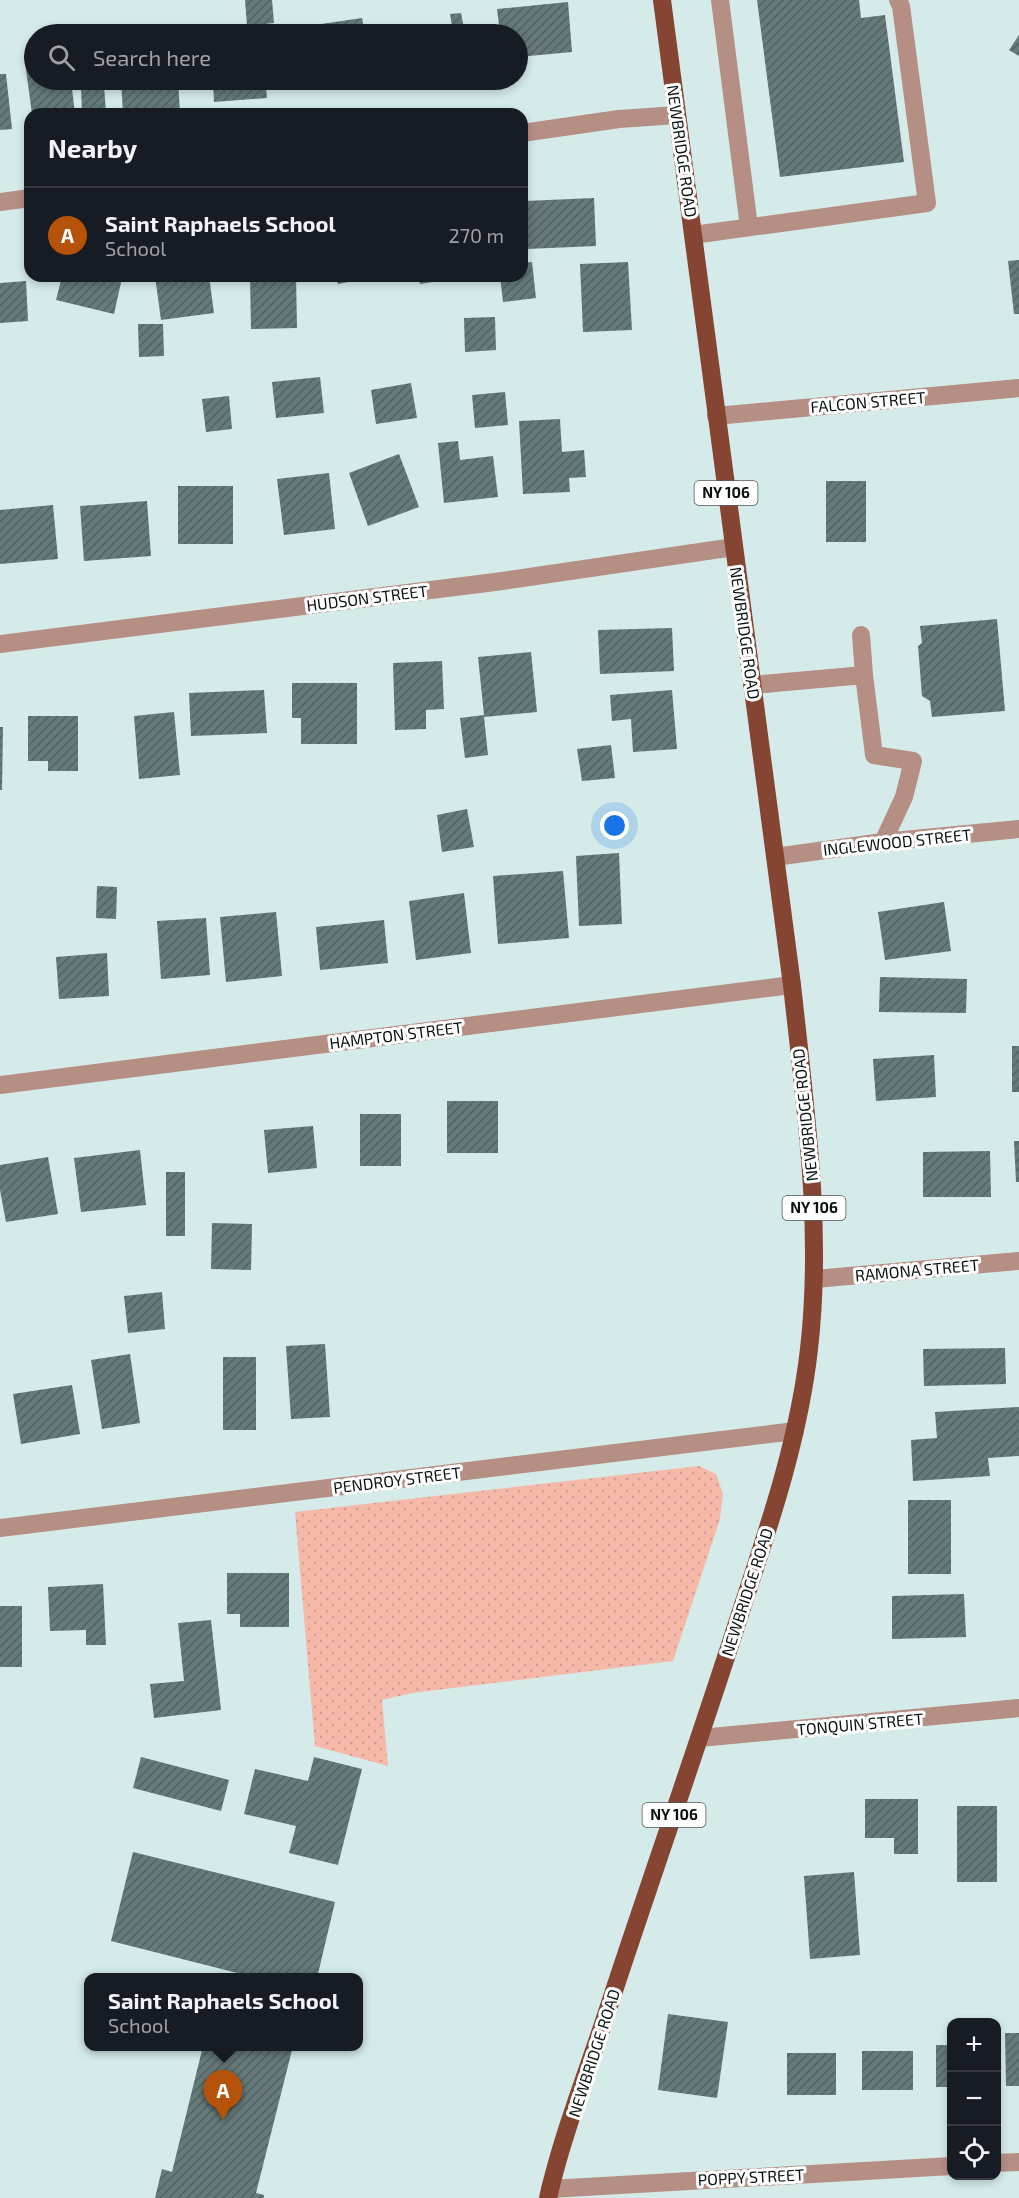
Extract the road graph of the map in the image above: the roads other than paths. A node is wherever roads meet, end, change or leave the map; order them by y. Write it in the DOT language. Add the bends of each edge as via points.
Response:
graph roads {
  1 [pos="662,0"];
  2 [pos="720,0"];
  3 [pos="898,0"];
  4 [pos="677,116"];
  5 [pos="528,132"];
  6 [pos="24,199"];
  7 [pos="0,202"];
  8 [pos="750,227"];
  9 [pos="693,235"];
  10 [pos="1019,388"];
  11 [pos="717,416"];
  12 [pos="734,547"];
  13 [pos="861,635"];
  14 [pos="0,644"];
  15 [pos="864,675"];
  16 [pos="752,685"];
  17 [pos="1019,830"];
  18 [pos="883,842"];
  19 [pos="775,857"];
  20 [pos="792,985"];
  21 [pos="0,1085"];
  22 [pos="1019,1261"];
  23 [pos="815,1280"];
  24 [pos="795,1431"];
  25 [pos="0,1528"];
  26 [pos="1019,1708"];
  27 [pos="700,1738"];
  28 [pos="1019,2162"];
  29 [pos="1001,2163"];
  30 [pos="947,2166"];
  31 [pos="549,2193"];
  1 -- 4 [label="main road, NEWBRIDGE ROAD / NY 106"];
  2 -- 8 [label="street"];
  3 -- 8 [label="street" via="927,203"];
  4 -- 5 [label="street" via="619,119"];
  4 -- 9 [label="main road, NEWBRIDGE ROAD / NY 106"];
  6 -- 7 [label="street"];
  8 -- 9 [label="street"];
  9 -- 11 [label="main road, NEWBRIDGE ROAD / NY 106"];
  10 -- 11 [label="street, FALCON STREET"];
  11 -- 12 [label="main road, NEWBRIDGE ROAD / NY 106"];
  12 -- 14 [label="street, HUDSON STREET" via="495,582"];
  12 -- 16 [label="main road, NEWBRIDGE ROAD / NY 106"];
  13 -- 15 [label="street"];
  15 -- 16 [label="street"];
  15 -- 18 [label="street" via="874,754 913,761 904,797"];
  16 -- 19 [label="main road, NEWBRIDGE ROAD / NY 106"];
  17 -- 18 [label="street, INGLEWOOD STREET"];
  18 -- 19 [label="street, INGLEWOOD STREET"];
  19 -- 20 [label="main road, NEWBRIDGE ROAD / NY 106"];
  20 -- 21 [label="street, HAMPTON STREET"];
  20 -- 23 [label="main road, NEWBRIDGE ROAD / NY 106" via="810,1148"];
  22 -- 23 [label="street, RAMONA STREET"];
  23 -- 24 [label="main road, NEWBRIDGE ROAD / NY 106" via="809,1353"];
  24 -- 25 [label="street, PENDROY STREET"];
  24 -- 27 [label="main road, NEWBRIDGE ROAD / NY 106" via="766,1536"];
  26 -- 27 [label="street, TONQUIN STREET"];
  27 -- 31 [label="main road, NEWBRIDGE ROAD / NY 106"];
  28 -- 29 [label="street"];
  30 -- 31 [label="street, POPPY STREET"];
}
